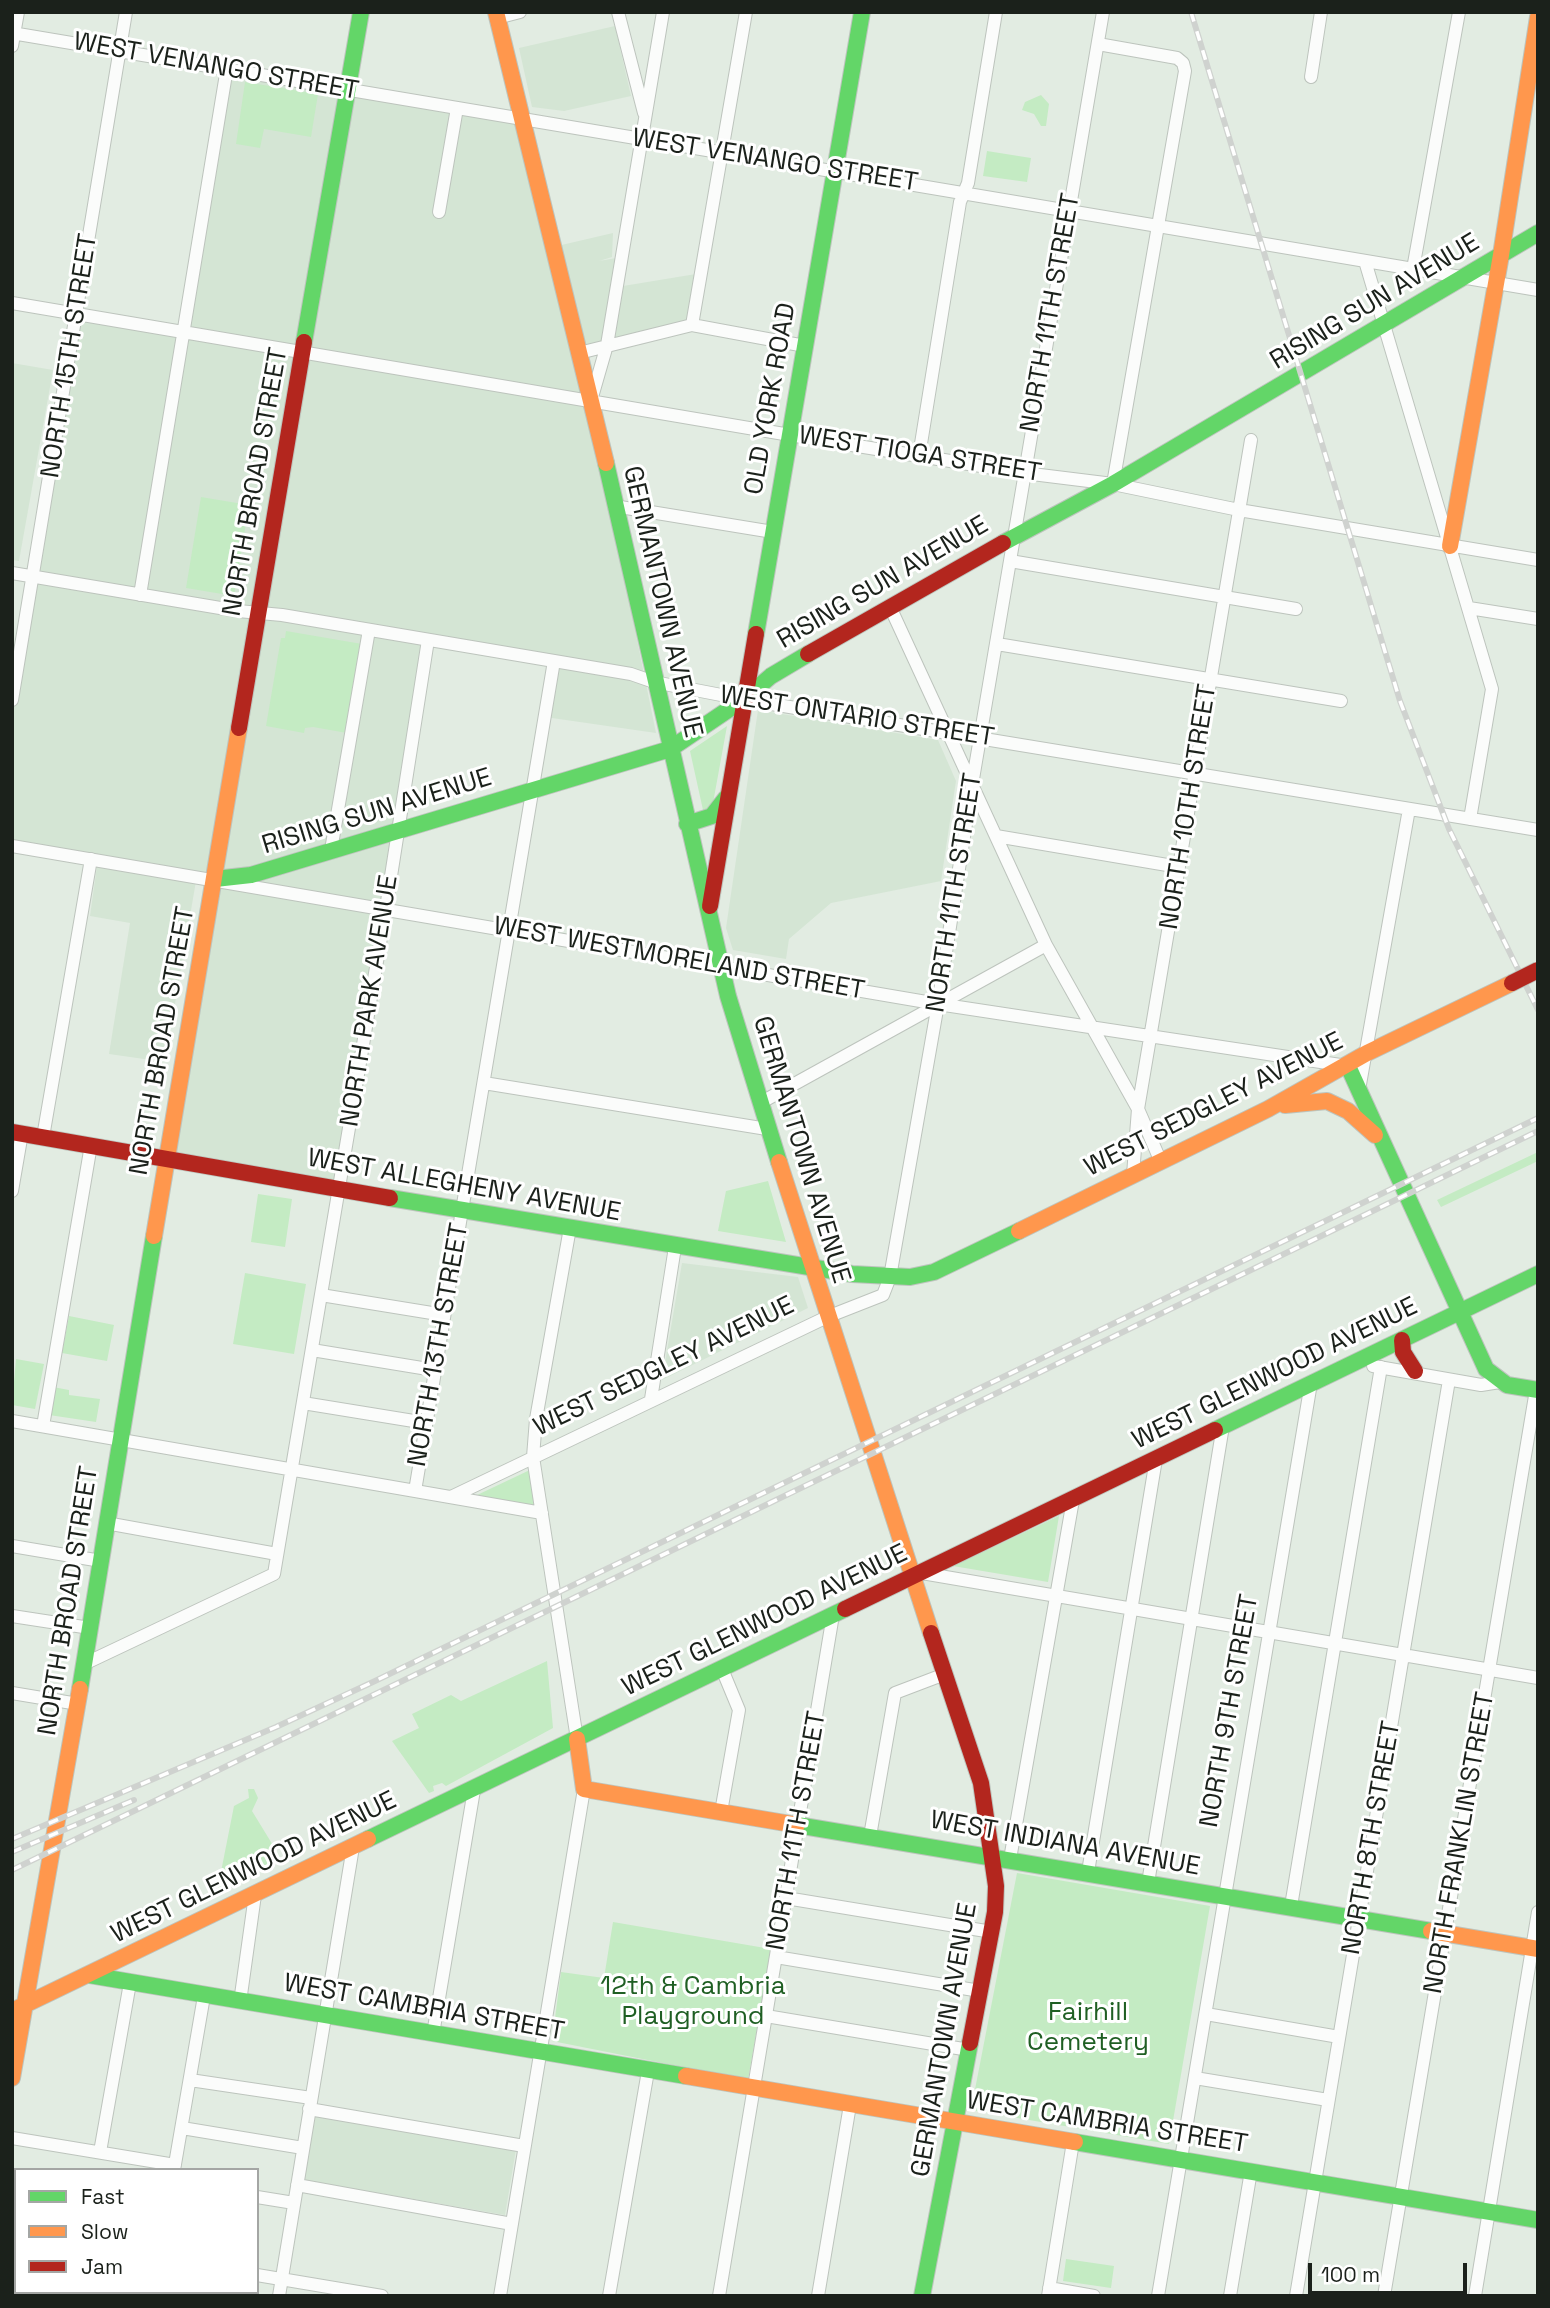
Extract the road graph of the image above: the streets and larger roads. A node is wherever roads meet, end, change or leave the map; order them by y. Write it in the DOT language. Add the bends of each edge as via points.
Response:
graph roads {
  1 [pos="18,12"];
  2 [pos="126,12"];
  3 [pos="361,12"];
  4 [pos="520,12"];
  5 [pos="618,12"];
  6 [pos="663,12"];
  7 [pos="746,12"];
  8 [pos="862,12"];
  9 [pos="996,12"];
  10 [pos="1103,12"];
  11 [pos="1321,12"];
  12 [pos="1459,12"];
  13 [pos="496,15"];
  14 [pos="1538,17"];
  15 [pos="13,38"];
  16 [pos="1098,44"];
  17 [pos="120,49"];
  18 [pos="228,68"];
  19 [pos="1311,77"];
  20 [pos="348,89"];
  21 [pos="457,108"];
  22 [pos="645,116"];
  23 [pos="520,117"];
  24 [pos="642,139"];
  25 [pos="724,153"];
  26 [pos="835,172"];
  27 [pos="964,192"];
  28 [pos="1069,211"];
  29 [pos="439,212"];
  30 [pos="1158,224"];
  31 [pos="1538,233"];
  32 [pos="1501,255"];
  33 [pos="1365,261"];
  34 [pos="1413,269"];
  35 [pos="1465,278"];
  36 [pos="1497,283"];
  37 [pos="1538,289"];
  38 [pos="12,303"];
  39 [pos="78,313"];
  40 [pos="692,326"];
  41 [pos="1385,326"];
  42 [pos="183,332"];
  43 [pos="607,345"];
  44 [pos="805,346"];
  45 [pos="304,352"];
  46 [pos="579,353"];
  47 [pos="591,401"];
  48 [pos="790,435"];
  49 [pos="1251,440"];
  50 [pos="919,456"];
  51 [pos="1024,473"];
  52 [pos="1113,484"];
  53 [pos="614,506"];
  54 [pos="1239,510"];
  55 [pos="773,532"];
  56 [pos="1014,536"];
  57 [pos="1450,546"];
  58 [pos="1010,561"];
  59 [pos="1538,561"];
  60 [pos="12,573"];
  61 [pos="33,577"];
  62 [pos="140,595"];
  63 [pos="1224,598"];
  64 [pos="1469,608"];
  65 [pos="891,609"];
  66 [pos="1296,609"];
  67 [pos="257,612"];
  68 [pos="1538,619"];
  69 [pos="369,630"];
  70 [pos="428,640"];
  71 [pos="997,644"];
  72 [pos="554,661"];
  73 [pos="1210,680"];
  74 [pos="654,682"];
  75 [pos="744,699"];
  76 [pos="12,700"];
  77 [pos="1341,701"];
  78 [pos="948,733"];
  79 [pos="980,738"];
  80 [pos="670,749"];
  81 [pos="1195,774"];
  82 [pos="972,785"];
  83 [pos="533,791"];
  84 [pos="728,795"];
  85 [pos="1409,809"];
  86 [pos="1470,819"];
  87 [pos="687,824"];
  88 [pos="1538,830"];
  89 [pos="397,832"];
  90 [pos="996,836"];
  91 [pos="12,846"];
  92 [pos="331,850"];
  93 [pos="91,859"];
  94 [pos="1179,867"];
  95 [pos="215,879"];
  96 [pos="386,908"];
  97 [pos="710,920"];
  98 [pos="509,929"];
  99 [pos="1046,945"];
  100 [pos="720,965"];
  101 [pos="1538,970"];
  102 [pos="938,1004"];
  103 [pos="1091,1026"];
  104 [pos="1150,1037"];
  105 [pos="1367,1053"];
  106 [pos="1348,1066"];
  107 [pos="484,1083"];
  108 [pos="1359,1090"];
  109 [pos="760,1103"];
  110 [pos="1138,1109"];
  111 [pos="1268,1109"];
  112 [pos="767,1129"];
  113 [pos="17,1133"];
  114 [pos="43,1137"];
  115 [pos="91,1145"];
  116 [pos="1386,1150"];
  117 [pos="168,1159"];
  118 [pos="1161,1162"];
  119 [pos="1133,1175"];
  120 [pos="338,1189"];
  121 [pos="12,1191"];
  122 [pos="463,1210"];
  123 [pos="570,1228"];
  124 [pos="675,1247"];
  125 [pos="811,1267"];
  126 [pos="1538,1274"];
  127 [pos="890,1276"];
  128 [pos="910,1276"];
  129 [pos="321,1294"];
  130 [pos="1461,1310"];
  131 [pos="444,1315"];
  132 [pos="827,1317"];
  133 [pos="1402,1340"];
  134 [pos="312,1350"];
  135 [pos="1354,1363"];
  136 [pos="1381,1367"];
  137 [pos="434,1370"];
  138 [pos="1415,1371"];
  139 [pos="1449,1380"];
  140 [pos="1500,1382"];
  141 [pos="1311,1384"];
  142 [pos="1537,1390"];
  143 [pos="651,1399"];
  144 [pos="303,1404"];
  145 [pos="12,1421"];
  146 [pos="426,1423"];
  147 [pos="43,1426"];
  148 [pos="1223,1426"];
  149 [pos="119,1440"];
  150 [pos="533,1457"];
  151 [pos="1156,1460"];
  152 [pos="292,1471"];
  153 [pos="415,1491"];
  154 [pos="452,1497"];
  155 [pos="1073,1500"];
  156 [pos="542,1513"];
  157 [pos="106,1523"];
  158 [pos="12,1546"];
  159 [pos="277,1554"];
  160 [pos="100,1561"];
  161 [pos="917,1574"];
  162 [pos="1057,1597"];
  163 [pos="1132,1610"];
  164 [pos="834,1615"];
  165 [pos="12,1616"];
  166 [pos="1192,1620"];
  167 [pos="89,1628"];
  168 [pos="1268,1632"];
  169 [pos="1335,1644"];
  170 [pos="1403,1656"];
  171 [pos="84,1664"];
  172 [pos="722,1669"];
  173 [pos="1489,1670"];
  174 [pos="945,1674"];
  175 [pos="1538,1678"];
  176 [pos="12,1693"];
  177 [pos="78,1704"];
  178 [pos="578,1739"];
  179 [pos="584,1789"];
  180 [pos="474,1790"];
  181 [pos="721,1812"];
  182 [pos="798,1824"];
  183 [pos="870,1836"];
  184 [pos="354,1847"];
  185 [pos="992,1856"];
  186 [pos="1010,1859"];
  187 [pos="1088,1872"];
  188 [pos="1149,1883"];
  189 [pos="255,1895"];
  190 [pos="1224,1895"];
  191 [pos="786,1898"];
  192 [pos="1292,1906"];
  193 [pos="1538,1912"];
  194 [pos="1358,1919"];
  195 [pos="992,1932"];
  196 [pos="1444,1932"];
  197 [pos="1535,1948"];
  198 [pos="776,1957"];
  199 [pos="89,1975"];
  200 [pos="130,1983"];
  201 [pos="981,1991"];
  202 [pos="204,1996"];
  203 [pos="240,2002"];
  204 [pos="18,2008"];
  205 [pos="1206,2014"];
  206 [pos="766,2016"];
  207 [pos="326,2017"];
  208 [pos="433,2034"];
  209 [pos="1339,2037"];
  210 [pos="969,2050"];
  211 [pos="540,2053"];
  212 [pos="648,2071"];
  213 [pos="12,2078"];
  214 [pos="1195,2078"];
  215 [pos="190,2080"];
  216 [pos="754,2089"];
  217 [pos="1328,2100"];
  218 [pos="310,2104"];
  219 [pos="850,2105"];
  220 [pos="956,2122"];
  221 [pos="182,2128"];
  222 [pos="12,2138"];
  223 [pos="1073,2142"];
  224 [pos="524,2146"];
  225 [pos="303,2148"];
  226 [pos="100,2152"];
  227 [pos="1180,2160"];
  228 [pos="175,2167"];
  229 [pos="1251,2171"];
  230 [pos="1314,2183"];
  231 [pos="297,2185"];
  232 [pos="1400,2195"];
  233 [pos="259,2197"];
  234 [pos="294,2203"];
  235 [pos="1488,2211"];
  236 [pos="1538,2220"];
  237 [pos="512,2224"];
  238 [pos="259,2275"];
  239 [pos="282,2279"];
  240 [pos="1049,2292"];
  241 [pos="279,2296"];
  242 [pos="382,2296"];
  243 [pos="500,2296"];
  244 [pos="609,2296"];
  245 [pos="719,2296"];
  246 [pos="818,2296"];
  247 [pos="922,2296"];
  248 [pos="1094,2296"];
  249 [pos="1158,2296"];
  250 [pos="1230,2296"];
  251 [pos="1296,2296"];
  252 [pos="1384,2296"];
  253 [pos="1475,2296"];
  1 -- 15 [label="street"];
  2 -- 17 [label="street, NORTH 15TH STREET"];
  3 -- 20 [label="street, NORTH BROAD STREET"];
  4 -- 13 [label="street"];
  5 -- 22 [label="street"];
  6 -- 22 [label="street"];
  7 -- 25 [label="street"];
  8 -- 26 [label="street, OLD YORK ROAD"];
  9 -- 27 [label="street"];
  10 -- 16 [label="street, NORTH 11TH STREET"];
  11 -- 19 [label="street"];
  12 -- 34 [label="street"];
  13 -- 23 [label="street, GERMANTOWN AVENUE"];
  14 -- 32 [label="street"];
  15 -- 17 [label="street, WEST VENANGO STREET"];
  16 -- 28 [label="street, NORTH 11TH STREET"];
  16 -- 30 [label="street" via="1177,58 1183,64"];
  17 -- 18 [label="street, WEST VENANGO STREET"];
  17 -- 39 [label="street, NORTH 15TH STREET"];
  18 -- 20 [label="street, WEST VENANGO STREET"];
  18 -- 42 [label="street"];
  20 -- 21 [label="street, WEST VENANGO STREET"];
  20 -- 45 [label="street, NORTH BROAD STREET"];
  21 -- 23 [label="street, WEST VENANGO STREET"];
  21 -- 29 [label="street"];
  22 -- 24 [label="street"];
  23 -- 24 [label="street, WEST VENANGO STREET"];
  23 -- 46 [label="street, GERMANTOWN AVENUE"];
  24 -- 25 [label="street, WEST VENANGO STREET"];
  24 -- 43 [label="street"];
  25 -- 26 [label="street, WEST VENANGO STREET"];
  25 -- 40 [label="street"];
  26 -- 27 [label="street, WEST VENANGO STREET"];
  26 -- 44 [label="street, OLD YORK ROAD"];
  27 -- 28 [label="street, WEST VENANGO STREET"];
  27 -- 50 [label="street"];
  28 -- 30 [label="street, WEST VENANGO STREET"];
  28 -- 51 [label="street, NORTH 11TH STREET"];
  30 -- 33 [label="street, WEST VENANGO STREET"];
  30 -- 52 [label="street"];
  31 -- 32 [label="street, RISING SUN AVENUE"];
  32 -- 35 [label="street, RISING SUN AVENUE"];
  32 -- 36 [label="street"];
  33 -- 34 [label="street, WEST VENANGO STREET"];
  33 -- 41 [label="street"];
  34 -- 35 [label="street, WEST VENANGO STREET"];
  35 -- 36 [label="street, WEST VENANGO STREET"];
  35 -- 41 [label="street, RISING SUN AVENUE"];
  36 -- 37 [label="street, WEST VENANGO STREET"];
  36 -- 57 [label="street"];
  38 -- 39 [label="street, WEST TIOGA STREET"];
  39 -- 42 [label="street, WEST TIOGA STREET"];
  39 -- 61 [label="street, NORTH 15TH STREET"];
  40 -- 43 [label="street"];
  40 -- 44 [label="street"];
  41 -- 52 [label="street, RISING SUN AVENUE"];
  41 -- 57 [label="street"];
  42 -- 45 [label="street, WEST TIOGA STREET"];
  42 -- 62 [label="street"];
  43 -- 46 [label="street"];
  43 -- 47 [label="street"];
  44 -- 48 [label="street, OLD YORK ROAD"];
  45 -- 47 [label="street, WEST TIOGA STREET"];
  45 -- 67 [label="street, NORTH BROAD STREET"];
  46 -- 47 [label="street, GERMANTOWN AVENUE"];
  47 -- 48 [label="street, WEST TIOGA STREET"];
  47 -- 53 [label="street, GERMANTOWN AVENUE"];
  48 -- 50 [label="street, WEST TIOGA STREET"];
  48 -- 55 [label="street, OLD YORK ROAD"];
  49 -- 54 [label="street, NORTH 10TH STREET"];
  50 -- 51 [label="street, WEST TIOGA STREET"];
  51 -- 52 [label="street, WEST TIOGA STREET"];
  51 -- 56 [label="street, NORTH 11TH STREET"];
  52 -- 54 [label="street, WEST TIOGA STREET"];
  52 -- 56 [label="street, RISING SUN AVENUE"];
  53 -- 55 [label="street"];
  53 -- 74 [label="street, GERMANTOWN AVENUE"];
  54 -- 57 [label="street, WEST TIOGA STREET"];
  54 -- 63 [label="street, NORTH 10TH STREET"];
  55 -- 75 [label="street, OLD YORK ROAD"];
  56 -- 58 [label="street, NORTH 11TH STREET"];
  56 -- 65 [label="street, RISING SUN AVENUE"];
  57 -- 59 [label="street, WEST TIOGA STREET"];
  57 -- 64 [label="street"];
  58 -- 63 [label="street"];
  58 -- 71 [label="street, NORTH 11TH STREET"];
  60 -- 61 [label="street, WEST ONTARIO STREET"];
  61 -- 62 [label="street, WEST ONTARIO STREET"];
  61 -- 76 [label="street, NORTH 15TH STREET"];
  62 -- 67 [label="street, WEST ONTARIO STREET"];
  63 -- 66 [label="street"];
  63 -- 73 [label="street, NORTH 10TH STREET"];
  64 -- 68 [label="street"];
  64 -- 86 [label="street" via="1492,689"];
  65 -- 75 [label="street, RISING SUN AVENUE" via="771,676"];
  65 -- 78 [label="street"];
  67 -- 69 [label="street, WEST ONTARIO STREET"];
  67 -- 95 [label="street, NORTH BROAD STREET"];
  69 -- 70 [label="street, WEST ONTARIO STREET"];
  69 -- 92 [label="street"];
  70 -- 72 [label="street, WEST ONTARIO STREET"];
  70 -- 89 [label="street, NORTH PARK AVENUE"];
  71 -- 73 [label="street"];
  71 -- 79 [label="street, NORTH 11TH STREET"];
  72 -- 74 [label="street, WEST ONTARIO STREET"];
  72 -- 83 [label="street, NORTH 13TH STREET"];
  73 -- 77 [label="street"];
  73 -- 81 [label="street, NORTH 10TH STREET"];
  74 -- 75 [label="street, WEST ONTARIO STREET"];
  74 -- 80 [label="street, GERMANTOWN AVENUE"];
  75 -- 78 [label="street, WEST ONTARIO STREET"];
  75 -- 80 [label="street, RISING SUN AVENUE"];
  75 -- 84 [label="street, OLD YORK ROAD"];
  78 -- 79 [label="street, WEST ONTARIO STREET"];
  78 -- 82 [label="street"];
  79 -- 81 [label="street, WEST ONTARIO STREET"];
  79 -- 82 [label="street, NORTH 11TH STREET"];
  80 -- 83 [label="street, RISING SUN AVENUE"];
  80 -- 87 [label="street, GERMANTOWN AVENUE"];
  81 -- 85 [label="street, WEST ONTARIO STREET"];
  81 -- 94 [label="street, NORTH 10TH STREET"];
  82 -- 90 [label="street"];
  82 -- 102 [label="street, NORTH 11TH STREET"];
  83 -- 89 [label="street, RISING SUN AVENUE"];
  83 -- 98 [label="street, NORTH 13TH STREET"];
  84 -- 87 [label="street" via="712,816"];
  84 -- 97 [label="street, OLD YORK ROAD"];
  85 -- 86 [label="street, WEST ONTARIO STREET"];
  85 -- 105 [label="street"];
  86 -- 88 [label="street, WEST ONTARIO STREET"];
  87 -- 97 [label="street, GERMANTOWN AVENUE"];
  89 -- 92 [label="street, RISING SUN AVENUE"];
  89 -- 96 [label="street, NORTH PARK AVENUE"];
  90 -- 94 [label="street"];
  90 -- 99 [label="street"];
  91 -- 93 [label="street, WEST WESTMORELAND STREET"];
  92 -- 95 [label="street, RISING SUN AVENUE" via="251,875"];
  93 -- 95 [label="street, WEST WESTMORELAND STREET"];
  93 -- 114 [label="street"];
  94 -- 104 [label="street, NORTH 10TH STREET"];
  95 -- 96 [label="street, WEST WESTMORELAND STREET"];
  95 -- 117 [label="street, NORTH BROAD STREET"];
  96 -- 98 [label="street, WEST WESTMORELAND STREET"];
  96 -- 120 [label="street, NORTH PARK AVENUE"];
  97 -- 100 [label="street, GERMANTOWN AVENUE"];
  98 -- 100 [label="street, WEST WESTMORELAND STREET"];
  98 -- 107 [label="street, NORTH 13TH STREET"];
  99 -- 102 [label="street"];
  99 -- 103 [label="street"];
  100 -- 102 [label="street, WEST WESTMORELAND STREET"];
  100 -- 109 [label="street, GERMANTOWN AVENUE"];
  101 -- 105 [label="street, WEST SEDGLEY AVENUE, bridge"];
  102 -- 103 [label="street, WEST WESTMORELAND STREET"];
  102 -- 109 [label="street"];
  102 -- 127 [label="street, NORTH 11TH STREET"];
  103 -- 104 [label="street, WEST WESTMORELAND STREET"];
  103 -- 110 [label="street"];
  104 -- 106 [label="street, WEST WESTMORELAND STREET"];
  104 -- 110 [label="street, NORTH 10TH STREET"];
  105 -- 106 [label="street, WEST SEDGLEY AVENUE"];
  105 -- 108 [label="street"];
  106 -- 108 [label="street"];
  106 -- 111 [label="street, WEST SEDGLEY AVENUE"];
  107 -- 112 [label="street"];
  107 -- 122 [label="street, NORTH 13TH STREET"];
  108 -- 116 [label="street"];
  109 -- 112 [label="street, GERMANTOWN AVENUE"];
  110 -- 118 [label="street"];
  110 -- 119 [label="street, NORTH 10TH STREET"];
  111 -- 116 [label="street" via="1327,1101 1362,1121"];
  111 -- 118 [label="street, WEST SEDGLEY AVENUE"];
  112 -- 125 [label="street, GERMANTOWN AVENUE"];
  113 -- 114 [label="street, WEST ALLEGHENY AVENUE"];
  113 -- 121 [label="street"];
  114 -- 115 [label="street, WEST ALLEGHENY AVENUE"];
  115 -- 117 [label="street, WEST ALLEGHENY AVENUE"];
  115 -- 147 [label="street"];
  116 -- 130 [label="street"];
  117 -- 120 [label="street, WEST ALLEGHENY AVENUE"];
  117 -- 149 [label="street, NORTH BROAD STREET"];
  118 -- 119 [label="street, WEST SEDGLEY AVENUE"];
  119 -- 128 [label="street, WEST SEDGLEY AVENUE" via="934,1272"];
  120 -- 122 [label="street, WEST ALLEGHENY AVENUE"];
  120 -- 129 [label="street, NORTH PARK AVENUE"];
  122 -- 123 [label="street, WEST ALLEGHENY AVENUE"];
  122 -- 131 [label="street, NORTH 13TH STREET"];
  123 -- 124 [label="street, WEST ALLEGHENY AVENUE"];
  123 -- 150 [label="street"];
  124 -- 125 [label="street, WEST ALLEGHENY AVENUE"];
  124 -- 143 [label="street"];
  125 -- 127 [label="street, WEST ALLEGHENY AVENUE"];
  125 -- 132 [label="street, GERMANTOWN AVENUE"];
  126 -- 130 [label="street, WEST GLENWOOD AVENUE"];
  127 -- 128 [label="street, WEST ALLEGHENY AVENUE"];
  127 -- 132 [label="street, WEST SEDGLEY AVENUE" via="883,1295"];
  129 -- 131 [label="street"];
  129 -- 134 [label="street, NORTH PARK AVENUE"];
  130 -- 133 [label="street, WEST GLENWOOD AVENUE"];
  130 -- 140 [label="street" via="1486,1369"];
  131 -- 137 [label="street, NORTH 13TH STREET"];
  132 -- 143 [label="street, WEST SEDGLEY AVENUE"];
  132 -- 161 [label="street, GERMANTOWN AVENUE"];
  133 -- 135 [label="street, WEST GLENWOOD AVENUE"];
  133 -- 138 [label="street" via="1403,1352"];
  134 -- 137 [label="street"];
  134 -- 144 [label="street, NORTH PARK AVENUE"];
  135 -- 136 [label="street"];
  135 -- 141 [label="street, WEST GLENWOOD AVENUE"];
  136 -- 138 [label="street"];
  136 -- 169 [label="street"];
  137 -- 146 [label="street, NORTH 13TH STREET"];
  138 -- 139 [label="street"];
  139 -- 140 [label="street"];
  139 -- 170 [label="street, NORTH 8TH STREET"];
  140 -- 142 [label="street"];
  141 -- 148 [label="street, WEST GLENWOOD AVENUE"];
  141 -- 168 [label="street, NORTH 9TH STREET"];
  142 -- 173 [label="street, NORTH FRANKLIN STREET"];
  143 -- 150 [label="street, WEST SEDGLEY AVENUE"];
  144 -- 146 [label="street"];
  144 -- 152 [label="street, NORTH PARK AVENUE"];
  145 -- 147 [label="street"];
  146 -- 153 [label="street, NORTH 13TH STREET"];
  147 -- 149 [label="street"];
  148 -- 151 [label="street, WEST GLENWOOD AVENUE"];
  148 -- 166 [label="street"];
  149 -- 152 [label="street"];
  149 -- 157 [label="street, NORTH BROAD STREET"];
  150 -- 154 [label="street, WEST SEDGLEY AVENUE"];
  150 -- 156 [label="street"];
  151 -- 155 [label="street, WEST GLENWOOD AVENUE"];
  151 -- 163 [label="street"];
  152 -- 153 [label="street"];
  152 -- 159 [label="street, NORTH PARK AVENUE"];
  153 -- 154 [label="street"];
  154 -- 156 [label="street"];
  155 -- 161 [label="street, WEST GLENWOOD AVENUE"];
  155 -- 162 [label="street"];
  156 -- 178 [label="street"];
  157 -- 159 [label="street"];
  157 -- 160 [label="street, NORTH BROAD STREET"];
  158 -- 160 [label="street"];
  159 -- 171 [label="street, NORTH PARK AVENUE" via="274,1574"];
  160 -- 167 [label="street, NORTH BROAD STREET"];
  161 -- 162 [label="street"];
  161 -- 164 [label="street, WEST GLENWOOD AVENUE"];
  161 -- 174 [label="street, GERMANTOWN AVENUE"];
  162 -- 163 [label="street"];
  162 -- 186 [label="street"];
  163 -- 166 [label="street"];
  163 -- 187 [label="street"];
  164 -- 172 [label="street, WEST GLENWOOD AVENUE"];
  164 -- 182 [label="street, NORTH 11TH STREET"];
  165 -- 167 [label="street"];
  166 -- 168 [label="street"];
  166 -- 188 [label="street"];
  167 -- 171 [label="street, NORTH BROAD STREET"];
  168 -- 169 [label="street"];
  168 -- 190 [label="street, NORTH 9TH STREET"];
  169 -- 170 [label="street"];
  169 -- 192 [label="street"];
  170 -- 173 [label="street"];
  170 -- 194 [label="street, NORTH 8TH STREET"];
  171 -- 177 [label="street, NORTH BROAD STREET"];
  172 -- 178 [label="street, WEST GLENWOOD AVENUE"];
  172 -- 181 [label="street" via="739,1710"];
  173 -- 175 [label="street"];
  173 -- 196 [label="street, NORTH FRANKLIN STREET"];
  174 -- 183 [label="street" via="895,1693"];
  174 -- 185 [label="street, GERMANTOWN AVENUE" via="975,1760"];
  176 -- 177 [label="street"];
  177 -- 204 [label="street, NORTH BROAD STREET"];
  178 -- 179 [label="street"];
  178 -- 180 [label="street, WEST GLENWOOD AVENUE"];
  179 -- 181 [label="street, WEST INDIANA AVENUE"];
  179 -- 211 [label="street"];
  180 -- 184 [label="street, WEST GLENWOOD AVENUE"];
  180 -- 208 [label="street"];
  181 -- 182 [label="street, WEST INDIANA AVENUE"];
  182 -- 183 [label="street, WEST INDIANA AVENUE"];
  182 -- 191 [label="street, NORTH 11TH STREET"];
  183 -- 185 [label="street, WEST INDIANA AVENUE"];
  184 -- 189 [label="street, WEST GLENWOOD AVENUE"];
  184 -- 207 [label="street"];
  185 -- 186 [label="street, WEST INDIANA AVENUE"];
  185 -- 195 [label="street, GERMANTOWN AVENUE" via="997,1898"];
  186 -- 187 [label="street, WEST INDIANA AVENUE"];
  187 -- 188 [label="street, WEST INDIANA AVENUE"];
  188 -- 190 [label="street, WEST INDIANA AVENUE"];
  189 -- 199 [label="street, WEST GLENWOOD AVENUE"];
  189 -- 203 [label="street"];
  190 -- 192 [label="street, WEST INDIANA AVENUE"];
  190 -- 205 [label="street, NORTH 9TH STREET"];
  191 -- 195 [label="street"];
  191 -- 198 [label="street, NORTH 11TH STREET"];
  192 -- 194 [label="street, WEST INDIANA AVENUE"];
  193 -- 197 [label="street"];
  194 -- 196 [label="street, WEST INDIANA AVENUE"];
  194 -- 209 [label="street, NORTH 8TH STREET"];
  195 -- 201 [label="street, GERMANTOWN AVENUE"];
  196 -- 197 [label="street, WEST INDIANA AVENUE"];
  196 -- 232 [label="street, NORTH FRANKLIN STREET"];
  197 -- 235 [label="street"];
  198 -- 201 [label="street"];
  198 -- 206 [label="street, NORTH 11TH STREET"];
  199 -- 200 [label="street, WEST CAMBRIA STREET"];
  199 -- 204 [label="street, WEST GLENWOOD AVENUE"];
  200 -- 202 [label="street, WEST CAMBRIA STREET"];
  200 -- 226 [label="street"];
  201 -- 210 [label="street, GERMANTOWN AVENUE"];
  202 -- 203 [label="street, WEST CAMBRIA STREET"];
  202 -- 215 [label="street"];
  203 -- 207 [label="street, WEST CAMBRIA STREET"];
  204 -- 213 [label="street, NORTH BROAD STREET"];
  205 -- 209 [label="street"];
  205 -- 214 [label="street, NORTH 9TH STREET"];
  206 -- 210 [label="street"];
  206 -- 216 [label="street, NORTH 11TH STREET"];
  207 -- 208 [label="street, WEST CAMBRIA STREET"];
  207 -- 218 [label="street"];
  208 -- 211 [label="street, WEST CAMBRIA STREET"];
  209 -- 217 [label="street, NORTH 8TH STREET"];
  210 -- 220 [label="street, GERMANTOWN AVENUE"];
  211 -- 212 [label="street, WEST CAMBRIA STREET"];
  211 -- 224 [label="street"];
  212 -- 216 [label="street, WEST CAMBRIA STREET"];
  212 -- 244 [label="street"];
  214 -- 217 [label="street"];
  214 -- 227 [label="street, NORTH 9TH STREET"];
  215 -- 218 [label="street"];
  215 -- 221 [label="street"];
  216 -- 219 [label="street, WEST CAMBRIA STREET"];
  216 -- 245 [label="street, NORTH 11TH STREET"];
  217 -- 230 [label="street, NORTH 8TH STREET"];
  218 -- 224 [label="street"];
  218 -- 225 [label="street"];
  219 -- 220 [label="street, WEST CAMBRIA STREET"];
  219 -- 246 [label="street"];
  220 -- 223 [label="street, WEST CAMBRIA STREET"];
  220 -- 247 [label="street, GERMANTOWN AVENUE"];
  221 -- 225 [label="street"];
  221 -- 228 [label="street"];
  222 -- 226 [label="street"];
  223 -- 227 [label="street, WEST CAMBRIA STREET"];
  223 -- 240 [label="street"];
  224 -- 237 [label="street"];
  225 -- 231 [label="street"];
  226 -- 228 [label="street"];
  227 -- 229 [label="street, WEST CAMBRIA STREET"];
  227 -- 249 [label="street, NORTH 9TH STREET"];
  229 -- 230 [label="street, WEST CAMBRIA STREET"];
  229 -- 250 [label="street"];
  230 -- 232 [label="street, WEST CAMBRIA STREET"];
  230 -- 251 [label="street, NORTH 8TH STREET"];
  231 -- 234 [label="street"];
  231 -- 237 [label="street"];
  232 -- 235 [label="street, WEST CAMBRIA STREET"];
  232 -- 252 [label="street, NORTH FRANKLIN STREET"];
  233 -- 234 [label="street"];
  234 -- 239 [label="street"];
  235 -- 236 [label="street, WEST CAMBRIA STREET"];
  235 -- 253 [label="street"];
  237 -- 243 [label="street"];
  238 -- 239 [label="street"];
  239 -- 241 [label="street"];
  239 -- 242 [label="street"];
  240 -- 248 [label="street"];
}
